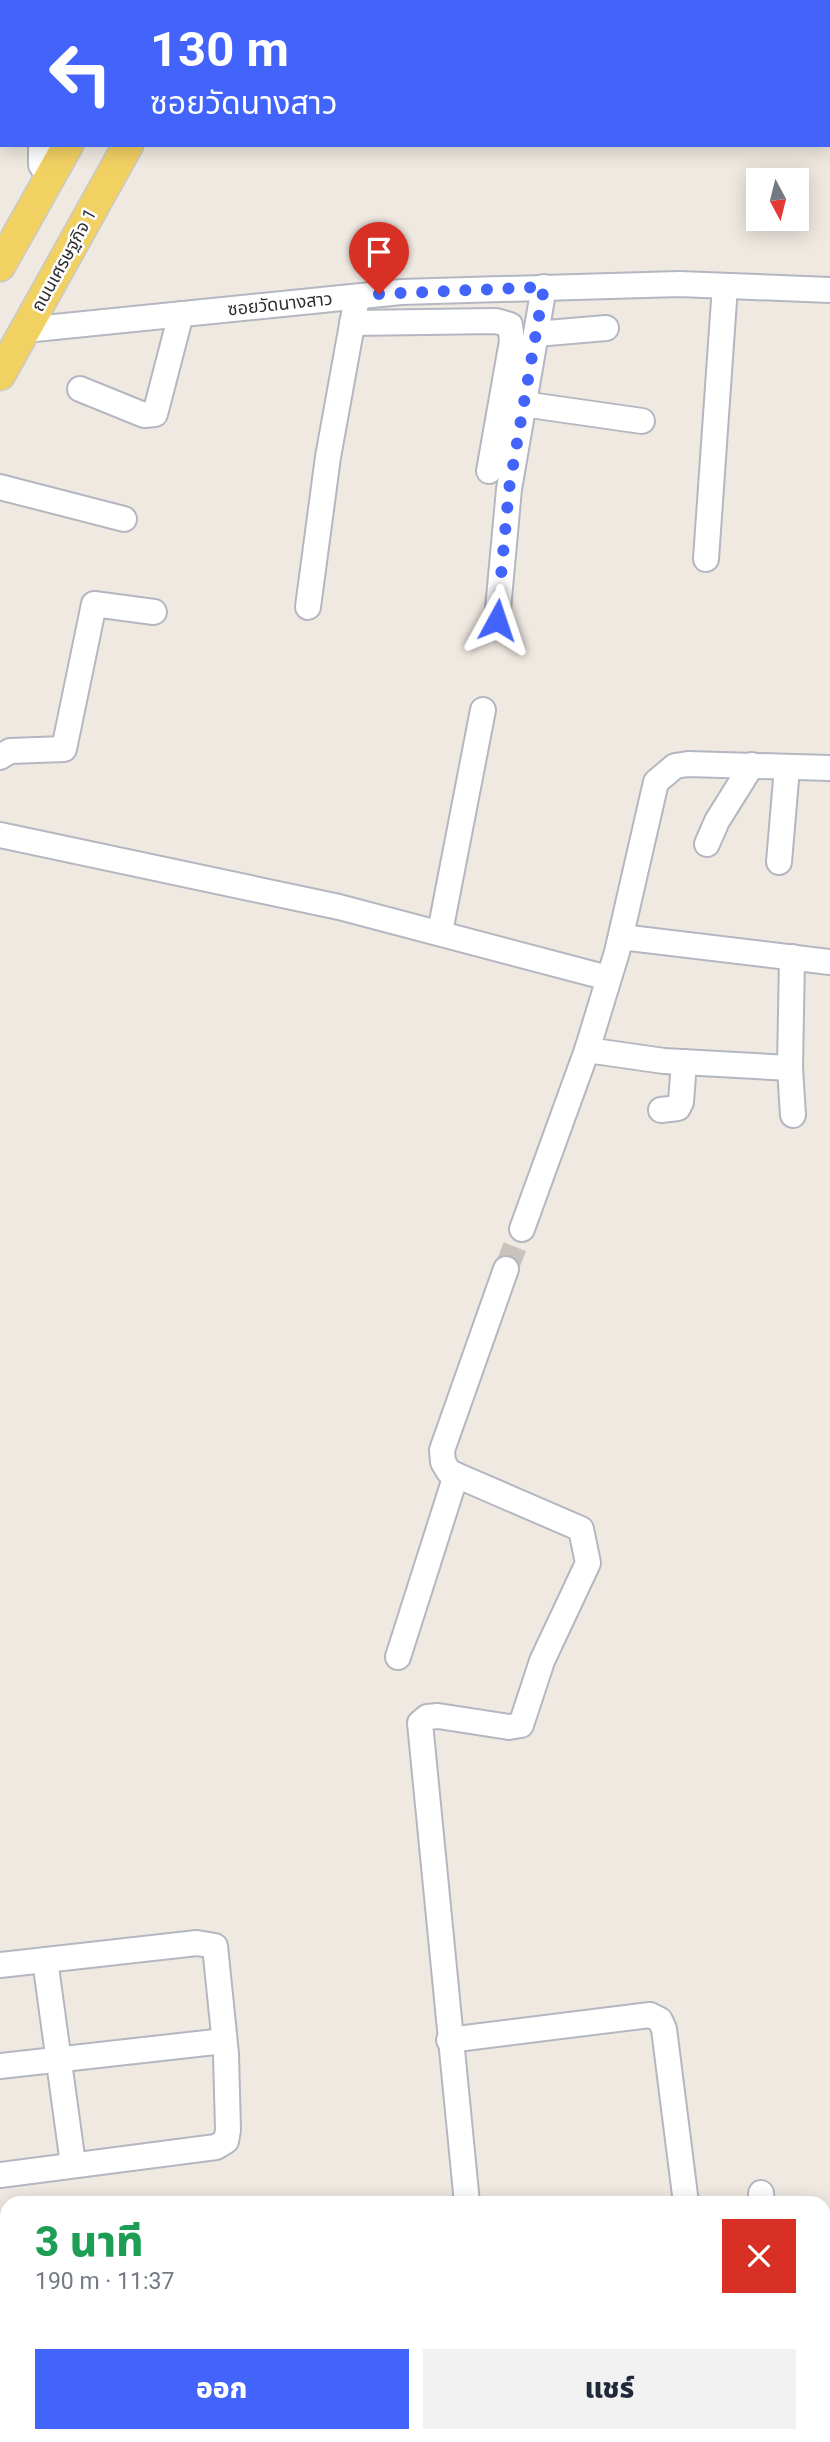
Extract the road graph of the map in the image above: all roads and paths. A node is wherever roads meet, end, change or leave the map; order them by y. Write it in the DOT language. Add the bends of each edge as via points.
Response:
graph roads {
  1 [pos="41,147"];
  2 [pos="67,147"];
  3 [pos="127,147"];
  4 [pos="50,178"];
  5 [pos="0,266"];
  6 [pos="725,286"];
  7 [pos="544,287"];
  8 [pos="830,290"];
  9 [pos="356,297"];
  10 [pos="181,314"];
  11 [pos="352,323"];
  12 [pos="606,328"];
  13 [pos="25,330"];
  14 [pos="536,334"];
  15 [pos="0,375"];
  16 [pos="80,389"];
  17 [pos="523,404"];
  18 [pos="642,421"];
  19 [pos="489,471"];
  20 [pos="0,487"];
  21 [pos="124,519"];
  22 [pos="706,559"];
  23 [pos="308,607"];
  24 [pos="154,612"];
  25 [pos="497,620"];
  26 [pos="482,710"];
  27 [pos="0,757"];
  28 [pos="752,765"];
  29 [pos="787,768"];
  30 [pos="830,768"];
  31 [pos="0,835"];
  32 [pos="708,844"];
  33 [pos="779,862"];
  34 [pos="440,932"];
  35 [pos="621,937"];
  36 [pos="792,957"];
  37 [pos="830,962"];
  38 [pos="608,978"];
  39 [pos="587,1051"];
  40 [pos="684,1062"];
  41 [pos="790,1068"];
  42 [pos="661,1110"];
  43 [pos="793,1115"];
  44 [pos="522,1229"];
  45 [pos="506,1269"];
  46 [pos="456,1475"];
  47 [pos="398,1657"];
  48 [pos="45,1960"];
  49 [pos="0,1965"];
  50 [pos="449,2040"];
  51 [pos="224,2041"];
  52 [pos="59,2060"];
  53 [pos="0,2066"];
  54 [pos="73,2164"];
  55 [pos="0,2175"];
  56 [pos="466,2196"];
  57 [pos="685,2196"];
  1 -- 4 [label="street" via="41,166"];
  2 -- 4 [label="main road"];
  3 -- 13 [label="main road, ถนนเศรษฐกิจ 1"];
  4 -- 5 [label="main road"];
  6 -- 7 [label="street, ซอยวัดนางสาว"];
  6 -- 8 [label="street, ซอยวัดนางสาว"];
  6 -- 22 [label="street"];
  7 -- 9 [label="street, ซอยวัดนางสาว"];
  7 -- 14 [label="street"];
  9 -- 10 [label="street, ซอยวัดนางสาว"];
  9 -- 11 [label="street"];
  10 -- 13 [label="street, ซอยวัดนางสาว"];
  10 -- 16 [label="street" via="155,414 144,415"];
  11 -- 19 [label="street" via="496,321 510,325 512,341"];
  11 -- 23 [label="street"];
  12 -- 14 [label="street"];
  13 -- 15 [label="main road, ถนนเศรษฐกิจ 1"];
  14 -- 17 [label="street"];
  17 -- 18 [label="street"];
  17 -- 25 [label="street" via="509,489"];
  20 -- 21 [label="street"];
  24 -- 27 [label="street" via="94,604 64,749 10,751"];
  26 -- 34 [label="street"];
  28 -- 29 [label="street"];
  28 -- 32 [label="street"];
  28 -- 35 [label="street" via="675,766 656,782"];
  29 -- 30 [label="street"];
  29 -- 33 [label="street"];
  31 -- 34 [label="street"];
  34 -- 38 [label="street"];
  35 -- 36 [label="street"];
  35 -- 38 [label="street"];
  36 -- 37 [label="street"];
  36 -- 41 [label="street"];
  38 -- 39 [label="street"];
  39 -- 40 [label="street"];
  39 -- 44 [label="street"];
  40 -- 41 [label="street"];
  40 -- 42 [label="street" via="681,1102 678,1108"];
  41 -- 43 [label="street"];
  45 -- 46 [label="street" via="442,1450 443,1462"];
  46 -- 47 [label="street"];
  46 -- 50 [label="street" via="581,1529 588,1563 542,1661 521,1725 438,1716 420,1723"];
  48 -- 49 [label="street"];
  48 -- 51 [label="street" via="197,1943 215,1946"];
  48 -- 52 [label="street"];
  50 -- 56 [label="street"];
  50 -- 57 [label="street" via="650,2015 660,2020"];
  51 -- 52 [label="street"];
  51 -- 54 [label="street" via="226,2141 216,2147"];
  52 -- 53 [label="street"];
  52 -- 54 [label="street"];
  54 -- 55 [label="street"];
}
